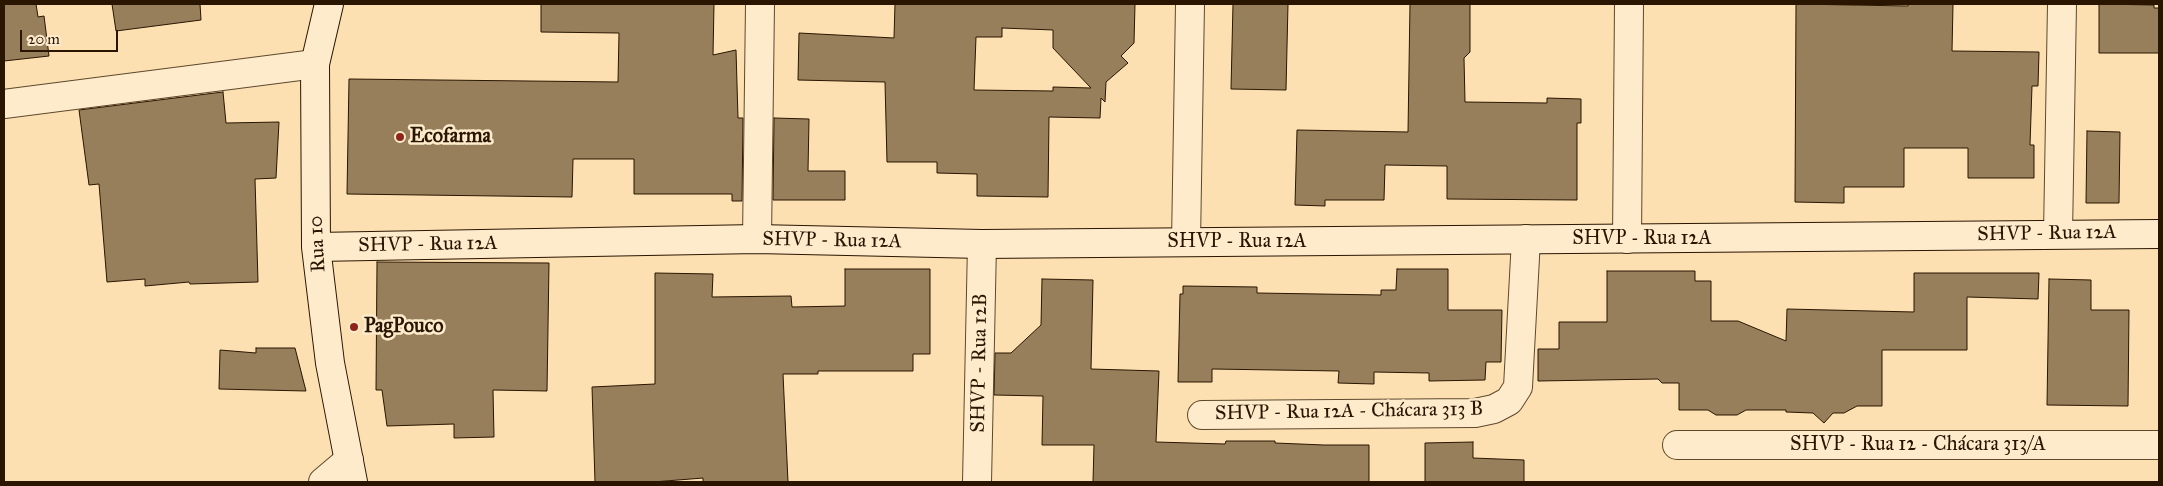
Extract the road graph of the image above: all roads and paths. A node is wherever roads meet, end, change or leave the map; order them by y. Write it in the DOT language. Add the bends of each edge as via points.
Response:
graph roads {
  1 [pos="329,4"];
  2 [pos="760,4"];
  3 [pos="1190,4"];
  4 [pos="1629,4"];
  5 [pos="2062,4"];
  6 [pos="315,64"];
  7 [pos="4,104"];
  8 [pos="2058,234"];
  9 [pos="2159,234"];
  10 [pos="757,239"];
  11 [pos="1526,239"];
  12 [pos="1627,239"];
  13 [pos="1186,242"];
  14 [pos="982,244"];
  15 [pos="316,247"];
  16 [pos="1202,415"];
  17 [pos="1677,445"];
  18 [pos="2159,445"];
  19 [pos="351,471"];
  20 [pos="323,482"];
  21 [pos="977,482"];
  1 -- 6 [label="street, Rua 10"];
  2 -- 10 [label="street"];
  3 -- 13 [label="street"];
  4 -- 12 [label="street"];
  5 -- 8 [label="street"];
  6 -- 7 [label="street"];
  6 -- 15 [label="street, Rua 10"];
  8 -- 9 [label="street, SHVP - Rua 12A"];
  8 -- 12 [label="street, SHVP - Rua 12A"];
  10 -- 14 [label="street, SHVP - Rua 12A"];
  10 -- 15 [label="street, SHVP - Rua 12A"];
  11 -- 12 [label="street, SHVP - Rua 12A"];
  11 -- 13 [label="street, SHVP - Rua 12A"];
  11 -- 16 [label="street, SHVP - Rua 12A - Chácara 313 B" via="1518,387 1509,401 1494,409 1474,413"];
  13 -- 14 [label="street, SHVP - Rua 12A"];
  14 -- 21 [label="street, SHVP - Rua 12B"];
  15 -- 19 [label="street, Rua 10" via="330,363"];
  17 -- 18 [label="street, SHVP - Rua 12 - Chácara 313/A"];
  19 -- 20 [label="street"];
}
